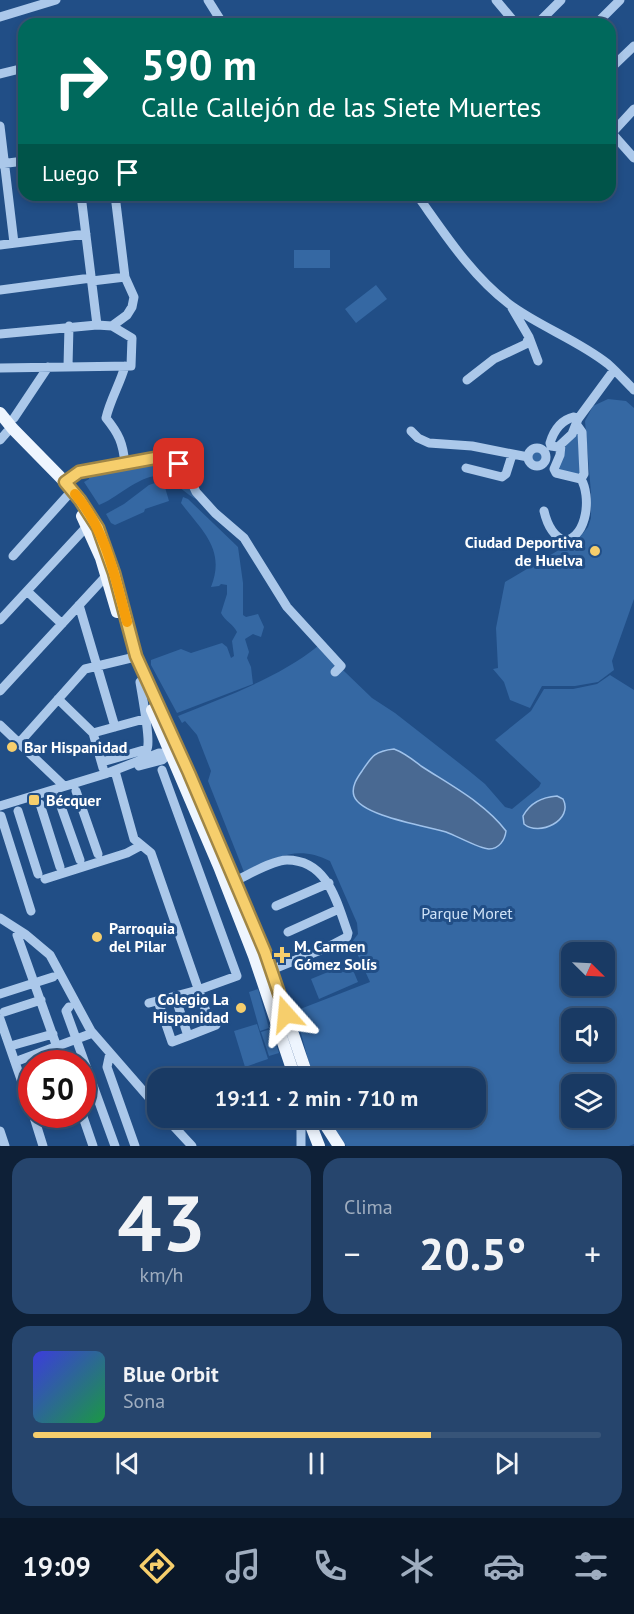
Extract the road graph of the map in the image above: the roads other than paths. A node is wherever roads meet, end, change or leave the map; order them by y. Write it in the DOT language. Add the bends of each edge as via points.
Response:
graph roads {
  1 [pos="56,0"];
  2 [pos="208,0"];
  3 [pos="496,0"];
  4 [pos="561,0"];
  5 [pos="620,0"];
  6 [pos="46,1"];
  7 [pos="0,17"];
  8 [pos="219,18"];
  9 [pos="511,18"];
  10 [pos="543,18"];
  11 [pos="602,18"];
  12 [pos="634,46"];
  13 [pos="616,63"];
  14 [pos="18,70"];
  15 [pos="0,74"];
  16 [pos="634,109"];
  17 [pos="0,126"];
  18 [pos="616,127"];
  19 [pos="616,138"];
  20 [pos="634,158"];
  21 [pos="18,162"];
  22 [pos="2,163"];
  23 [pos="82,201"];
  24 [pos="117,201"];
  25 [pos="421,201"];
  26 [pos="86,234"];
  27 [pos="14,243"];
  28 [pos="0,245"];
  29 [pos="125,277"];
  30 [pos="91,279"];
  31 [pos="0,290"];
  32 [pos="508,304"];
  33 [pos="97,325"];
  34 [pos="69,326"];
  35 [pos="112,326"];
  36 [pos="0,334"];
  37 [pos="530,337"];
  38 [pos="538,361"];
  39 [pos="48,366"];
  40 [pos="68,366"];
  41 [pos="128,366"];
  42 [pos="0,368"];
  43 [pos="614,370"];
  44 [pos="467,380"];
  45 [pos="634,390"];
  46 [pos="0,413"];
  47 [pos="14,418"];
  48 [pos="578,422"];
  49 [pos="2,432"];
  50 [pos="411,432"];
  51 [pos="552,448"];
  52 [pos="512,455"];
  53 [pos="528,457"];
  54 [pos="125,464"];
  55 [pos="466,468"];
  56 [pos="581,479"];
  57 [pos="66,488"];
  58 [pos="544,511"];
  59 [pos="90,522"];
  60 [pos="13,556"];
  61 [pos="110,575"];
  62 [pos="27,591"];
  63 [pos="79,605"];
  64 [pos="0,620"];
  65 [pos="62,624"];
  66 [pos="133,657"];
  67 [pos="96,665"];
  68 [pos="334,672"];
  69 [pos="140,682"];
  70 [pos="0,692"];
  71 [pos="58,699"];
  72 [pos="144,719"];
  73 [pos="0,725"];
  74 [pos="115,728"];
  75 [pos="93,733"];
  76 [pos="19,742"];
  77 [pos="168,756"];
  78 [pos="102,762"];
  79 [pos="110,772"];
  80 [pos="64,786"];
  81 [pos="76,791"];
  82 [pos="58,798"];
  83 [pos="40,804"];
  84 [pos="1,811"];
  85 [pos="18,811"];
  86 [pos="140,846"];
  87 [pos="98,854"];
  88 [pos="80,860"];
  89 [pos="60,867"];
  90 [pos="235,881"];
  91 [pos="329,883"];
  92 [pos="276,906"];
  93 [pos="339,909"];
  94 [pos="32,911"];
  95 [pos="0,918"];
  96 [pos="288,932"];
  97 [pos="17,935"];
  98 [pos="271,970"];
  99 [pos="53,977"];
  100 [pos="34,983"];
  101 [pos="198,990"];
  102 [pos="0,994"];
  103 [pos="174,996"];
  104 [pos="41,1000"];
  105 [pos="69,1007"];
  106 [pos="2,1016"];
  107 [pos="53,1034"];
  108 [pos="90,1034"];
  109 [pos="188,1036"];
  110 [pos="76,1039"];
  111 [pos="14,1045"];
  112 [pos="57,1046"];
  113 [pos="46,1050"];
  114 [pos="58,1050"];
  115 [pos="110,1053"];
  116 [pos="18,1068"];
  117 [pos="291,1068"];
  118 [pos="305,1068"];
  119 [pos="147,1095"];
  120 [pos="37,1128"];
  121 [pos="87,1128"];
  122 [pos="175,1128"];
  123 [pos="301,1128"];
  124 [pos="310,1128"];
  125 [pos="327,1128"];
  126 [pos="0,1131"];
  127 [pos="336,1142"];
  128 [pos="314,1144"];
  129 [pos="5,1146"];
  130 [pos="43,1146"];
  131 [pos="93,1146"];
  132 [pos="115,1146"];
  133 [pos="135,1146"];
  134 [pos="192,1146"];
  135 [pos="301,1146"];
  1 -- 6 [label="street"];
  2 -- 8 [label="street"];
  3 -- 9 [label="street"];
  4 -- 10 [label="street"];
  5 -- 11 [label="street"];
  6 -- 7 [label="street"];
  12 -- 13 [label="street"];
  14 -- 15 [label="street"];
  16 -- 18 [label="street"];
  17 -- 22 [label="street"];
  19 -- 20 [label="street"];
  21 -- 22 [label="street"];
  22 -- 27 [label="street"];
  23 -- 26 [label="street"];
  24 -- 29 [label="street"];
  25 -- 32 [label="street" via="472,270"];
  26 -- 27 [label="street"];
  26 -- 30 [label="street"];
  27 -- 28 [label="street"];
  29 -- 30 [label="street"];
  29 -- 35 [label="street" via="134,297 132,307"];
  30 -- 31 [label="street"];
  30 -- 33 [label="street"];
  32 -- 37 [label="street"];
  32 -- 43 [label="street"];
  33 -- 34 [label="street"];
  33 -- 35 [label="street"];
  34 -- 36 [label="street"];
  34 -- 40 [label="street"];
  35 -- 41 [label="street" via="132,338"];
  37 -- 38 [label="street"];
  37 -- 44 [label="street" via="526,344 494,359"];
  39 -- 40 [label="street"];
  39 -- 42 [label="street"];
  39 -- 47 [label="street"];
  40 -- 41 [label="street"];
  41 -- 54 [label="street" via="106,418 123,444"];
  43 -- 45 [label="street"];
  43 -- 48 [label="street"];
  46 -- 57 [label="main road"];
  48 -- 51 [label="street"];
  48 -- 51 [label="street" via="574,417 560,424 550,443"];
  48 -- 56 [label="street" via="582,432"];
  49 -- 57 [label="main road"];
  50 -- 52 [label="street" via="429,443 472,446"];
  51 -- 53 [label="street" via="534,448"];
  51 -- 53 [label="street" via="546,461 538,466 530,463"];
  51 -- 56 [label="street" via="560,455 556,473"];
  52 -- 53 [label="street"];
  52 -- 55 [label="street" via="502,477"];
  54 -- 57 [label="street" via="79,472"];
  54 -- 68 [label="street" via="166,456 186,470 196,492 243,538 287,607 341,666"];
  56 -- 58 [label="street" via="586,507 575,536 565,541 558,538"];
  57 -- 59 [label="main road"];
  57 -- 60 [label="street"];
  59 -- 61 [label="main road"];
  59 -- 62 [label="street"];
  61 -- 63 [label="street"];
  61 -- 66 [label="main road"];
  62 -- 64 [label="street"];
  62 -- 65 [label="street"];
  63 -- 65 [label="street"];
  63 -- 67 [label="street"];
  65 -- 70 [label="street"];
  66 -- 67 [label="street"];
  66 -- 69 [label="main road"];
  66 -- 77 [label="main road"];
  67 -- 71 [label="street" via="85,669"];
  67 -- 74 [label="street"];
  69 -- 72 [label="street"];
  69 -- 77 [label="main road"];
  71 -- 75 [label="street"];
  71 -- 76 [label="street"];
  72 -- 74 [label="street"];
  72 -- 78 [label="street" via="150,743 147,749"];
  73 -- 76 [label="street"];
  74 -- 75 [label="street"];
  75 -- 78 [label="street"];
  76 -- 80 [label="street"];
  77 -- 79 [label="street"];
  77 -- 90 [label="main road"];
  77 -- 101 [label="street" via="239,970 237,975"];
  77 -- 117 [label="main road" via="220,868"];
  78 -- 79 [label="street"];
  79 -- 80 [label="street"];
  79 -- 86 [label="street" via="134,840"];
  80 -- 84 [label="street"];
  81 -- 87 [label="street"];
  82 -- 88 [label="street"];
  83 -- 89 [label="street"];
  84 -- 94 [label="street"];
  85 -- 86 [label="street" via="42,876"];
  86 -- 101 [label="street" via="151,853"];
  90 -- 91 [label="street" via="286,860 307,865"];
  90 -- 98 [label="main road"];
  91 -- 92 [label="street"];
  91 -- 93 [label="street"];
  93 -- 96 [label="street"];
  93 -- 98 [label="street" via="347,937 336,946"];
  95 -- 115 [label="street" via="50,955 91,1030"];
  97 -- 100 [label="street"];
  98 -- 118 [label="main road"];
  99 -- 100 [label="street"];
  100 -- 102 [label="street"];
  100 -- 104 [label="street"];
  101 -- 103 [label="street"];
  101 -- 109 [label="street" via="212,1023"];
  103 -- 109 [label="street"];
  103 -- 109 [label="street" via="154,1002 172,1042"];
  104 -- 106 [label="street"];
  104 -- 107 [label="street"];
  105 -- 110 [label="street" via="66,1011"];
  106 -- 116 [label="street"];
  107 -- 111 [label="street"];
  107 -- 112 [label="street"];
  108 -- 110 [label="street"];
  110 -- 112 [label="street"];
  110 -- 132 [label="street"];
  112 -- 113 [label="street"];
  112 -- 114 [label="street"];
  115 -- 119 [label="street"];
  115 -- 133 [label="street" via="107,1067"];
  120 -- 130 [label="street"];
  121 -- 131 [label="street"];
  122 -- 134 [label="street"];
  123 -- 135 [label="street"];
  124 -- 128 [label="main road"];
  125 -- 127 [label="main road"];
  126 -- 129 [label="street"];
  127 -- 128 [label="main road"];
}
